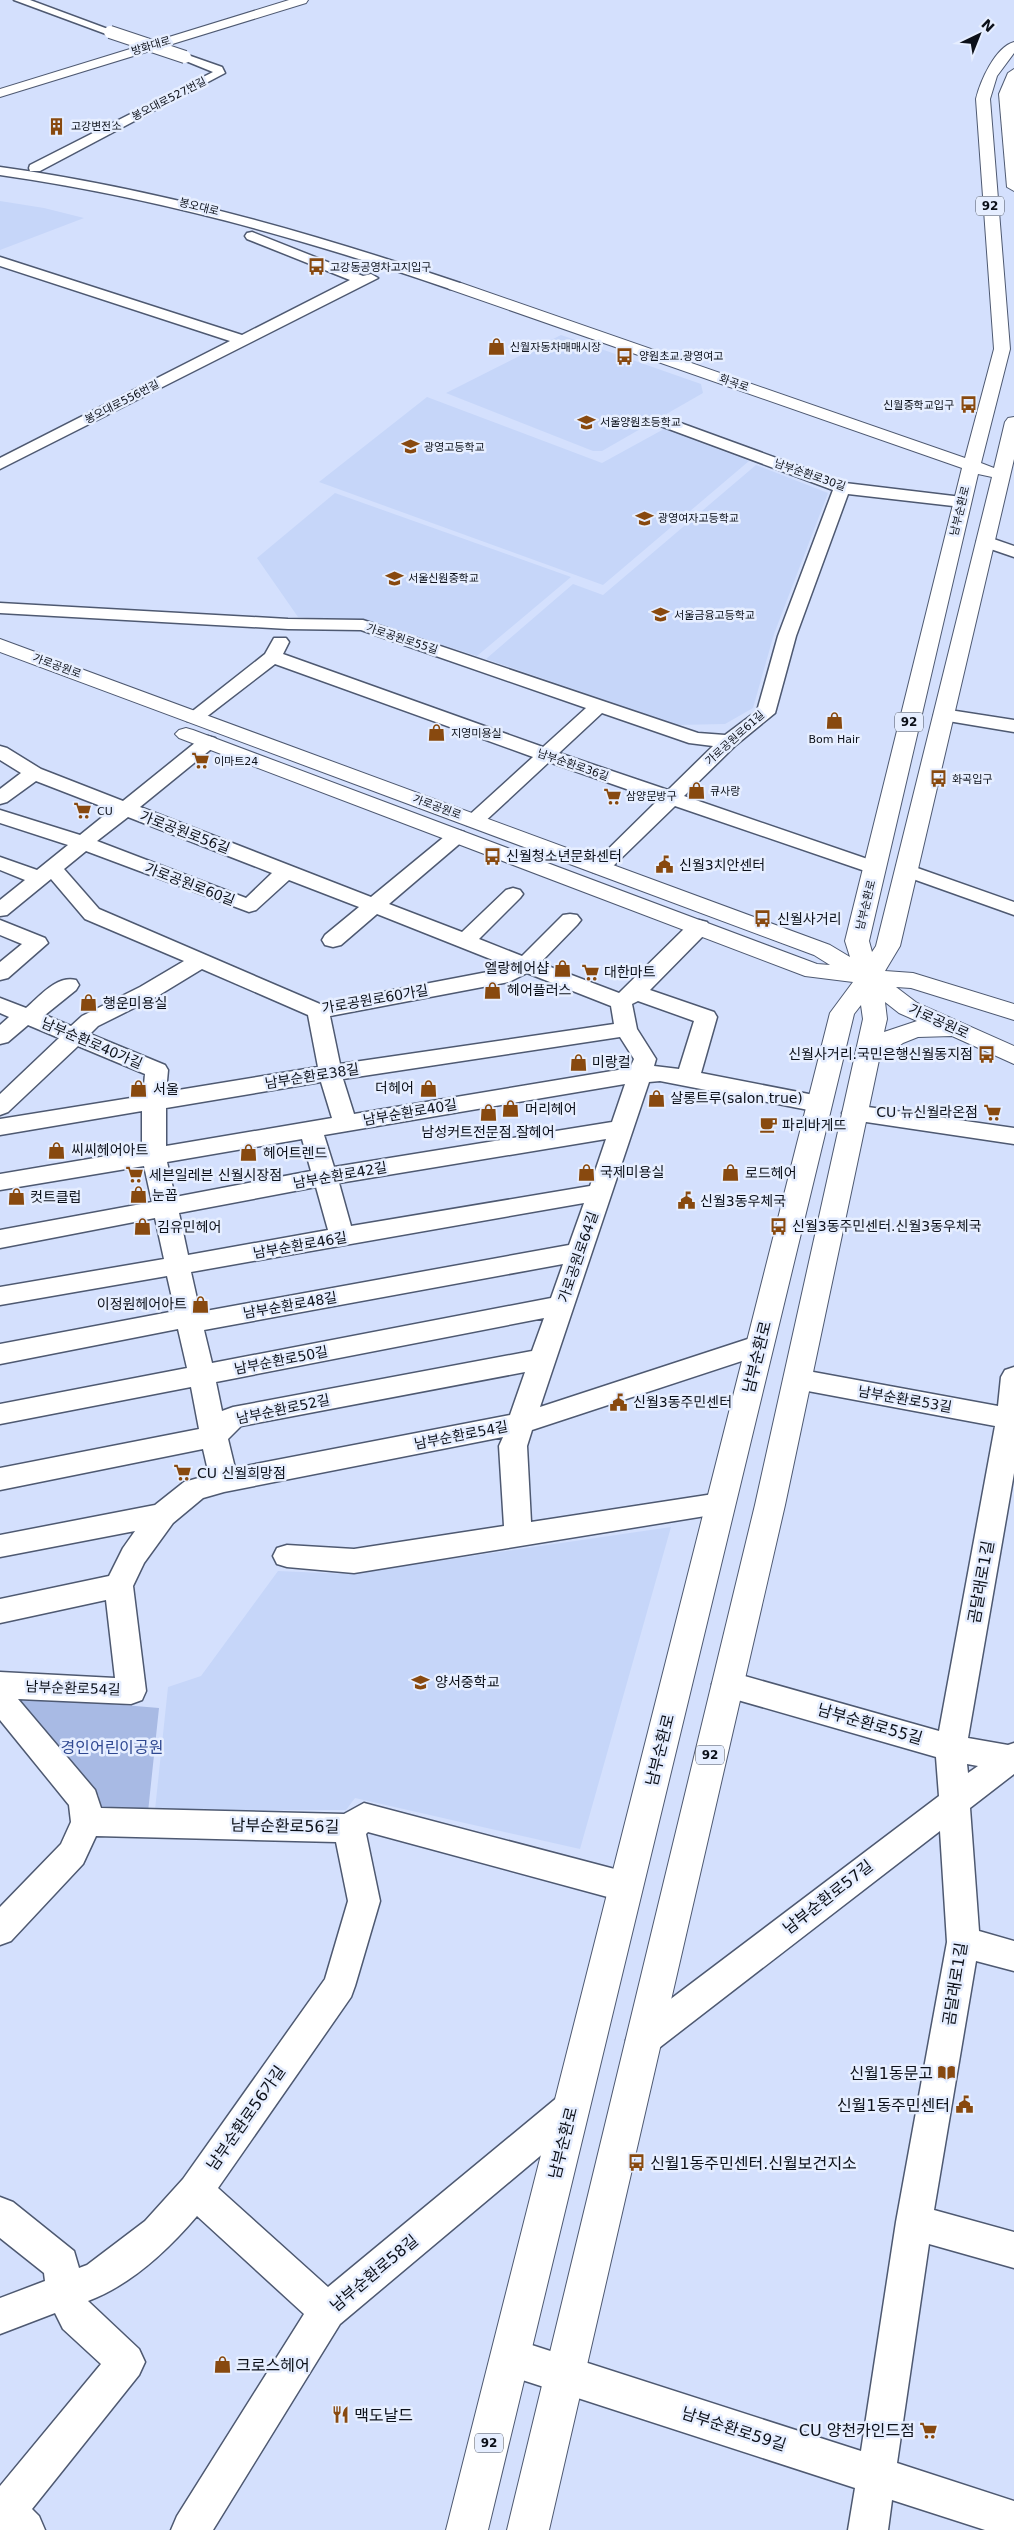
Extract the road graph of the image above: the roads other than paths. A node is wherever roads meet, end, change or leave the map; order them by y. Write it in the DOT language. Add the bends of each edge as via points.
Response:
graph roads {
  1 [pos="19,0"];
  2 [pos="276,0"];
  3 [pos="302,0"];
  4 [pos="1014,46"];
  5 [pos="1014,73"];
  6 [pos="0,85"];
  7 [pos="0,93"];
  8 [pos="0,164"];
  9 [pos="35,168"];
  10 [pos="0,171"];
  11 [pos="0,179"];
  12 [pos="1014,187"];
  13 [pos="0,261"];
  14 [pos="392,264"];
  15 [pos="362,280"];
  16 [pos="455,286"];
  17 [pos="244,341"];
  18 [pos="987,405"];
  19 [pos="664,422"];
  20 [pos="1012,428"];
  21 [pos="0,464"];
  22 [pos="971,466"];
  23 [pos="1007,478"];
  24 [pos="842,488"];
  25 [pos="961,504"];
  26 [pos="1014,504"];
  27 [pos="988,526"];
  28 [pos="1014,552"];
  29 [pos="0,608"];
  30 [pos="288,624"];
  31 [pos="0,645"];
  32 [pos="273,657"];
  33 [pos="0,664"];
  34 [pos="599,706"];
  35 [pos="943,716"];
  36 [pos="194,717"];
  37 [pos="1014,726"];
  38 [pos="729,741"];
  39 [pos="208,742"];
  40 [pos="0,752"];
  41 [pos="546,755"];
  42 [pos="34,773"];
  43 [pos="0,798"];
  44 [pos="671,798"];
  45 [pos="125,809"];
  46 [pos="0,816"];
  47 [pos="474,821"];
  48 [pos="457,836"];
  49 [pos="83,843"];
  50 [pos="0,863"];
  51 [pos="600,868"];
  52 [pos="875,868"];
  53 [pos="906,870"];
  54 [pos="286,872"];
  55 [pos="46,873"];
  56 [pos="513,894"];
  57 [pos="373,906"];
  58 [pos="1014,909"];
  59 [pos="0,910"];
  60 [pos="570,920"];
  61 [pos="0,927"];
  62 [pos="699,927"];
  63 [pos="333,940"];
  64 [pos="465,941"];
  65 [pos="200,961"];
  66 [pos="525,965"];
  67 [pos="0,973"];
  68 [pos="869,978"];
  69 [pos="68,985"];
  70 [pos="628,997"];
  71 [pos="0,1005"];
  72 [pos="318,1011"];
  73 [pos="1014,1012"];
  74 [pos="27,1016"];
  75 [pos="626,1029"];
  76 [pos="970,1034"];
  77 [pos="75,1036"];
  78 [pos="0,1037"];
  79 [pos="867,1056"];
  80 [pos="1014,1056"];
  81 [pos="330,1073"];
  82 [pos="641,1075"];
  83 [pos="688,1078"];
  84 [pos="154,1102"];
  85 [pos="820,1104"];
  86 [pos="0,1107"];
  87 [pos="854,1113"];
  88 [pos="345,1123"];
  89 [pos="0,1127"];
  90 [pos="623,1128"];
  91 [pos="311,1129"];
  92 [pos="1014,1136"];
  93 [pos="154,1156"];
  94 [pos="325,1177"];
  95 [pos="0,1182"];
  96 [pos="601,1192"];
  97 [pos="165,1209"];
  98 [pos="342,1237"];
  99 [pos="0,1238"];
  100 [pos="580,1252"];
  101 [pos="178,1266"];
  102 [pos="0,1296"];
  103 [pos="562,1306"];
  104 [pos="190,1323"];
  105 [pos="760,1345"];
  106 [pos="0,1354"];
  107 [pos="544,1359"];
  108 [pos="201,1376"];
  109 [pos="1014,1377"];
  110 [pos="797,1380"];
  111 [pos="0,1414"];
  112 [pos="1012,1419"];
  113 [pos="521,1424"];
  114 [pos="214,1436"];
  115 [pos="0,1478"];
  116 [pos="224,1481"];
  117 [pos="720,1504"];
  118 [pos="163,1515"];
  119 [pos="518,1536"];
  120 [pos="0,1546"];
  121 [pos="287,1556"];
  122 [pos="119,1586"];
  123 [pos="0,1611"];
  124 [pos="727,1684"];
  125 [pos="0,1686"];
  126 [pos="0,1698"];
  127 [pos="951,1748"];
  128 [pos="1013,1758"];
  129 [pos="954,1800"];
  130 [pos="87,1822"];
  131 [pos="349,1828"];
  132 [pos="626,1887"];
  133 [pos="0,1930"];
  134 [pos="963,1942"];
  135 [pos="1014,1956"];
  136 [pos="643,2040"];
  137 [pos="571,2108"];
  138 [pos="195,2191"];
  139 [pos="0,2215"];
  140 [pos="914,2222"];
  141 [pos="1014,2250"];
  142 [pos="64,2293"];
  143 [pos="327,2311"];
  144 [pos="0,2316"];
  145 [pos="510,2357"];
  146 [pos="564,2372"];
  147 [pos="877,2477"];
  148 [pos="10,2515"];
  149 [pos="1014,2520"];
  150 [pos="191,2530"];
  151 [pos="467,2530"];
  152 [pos="528,2530"];
  153 [pos="868,2530"];
  1 -- 9 [label="street, 봉오대로527번길, bridge" via="218,69 219,73"];
  2 -- 6 [label="main road, 방화대로"];
  3 -- 7 [label="main road, 방화대로"];
  4 -- 18 [label="main road, 남부순환로 / 92" via="993,68 983,98 1002,349"];
  5 -- 12 [label="main road, 92" via="1006,100"];
  8 -- 9 [label="street"];
  9 -- 14 [label="street" via="186,197 273,220"];
  10 -- 14 [label="street, 봉오대로" via="162,198 265,224"];
  11 -- 14 [label="street, 봉오대로" via="129,200"];
  13 -- 17 [label="street"];
  14 -- 15 [label="street" via="248,235"];
  14 -- 16 [label="street, 봉오대로"];
  15 -- 16 [label="street" via="389,276"];
  15 -- 17 [label="street, 봉오대로556번길"];
  16 -- 22 [label="main road, 화곡로"];
  17 -- 21 [label="street, 봉오대로556번길"];
  18 -- 20 [label="main road" via="998,411 1001,417 998,434"];
  18 -- 22 [label="main road, 남부순환로 / 92"];
  19 -- 24 [label="street, 남부순환로30길"];
  20 -- 23 [label="main road, 남부순환로 / 92"];
  22 -- 23 [label="main road, 화곡로"];
  22 -- 25 [label="main road, 남부순환로 / 92"];
  23 -- 27 [label="main road, 남부순환로 / 92"];
  24 -- 25 [label="street, 남부순환로30길"];
  24 -- 38 [label="street, 가로공원로61길" via="787,636 766,713"];
  25 -- 27 [label="main road" via="981,505 980,522"];
  25 -- 52 [label="main road, 남부순환로 / 92"];
  26 -- 27 [label="main road"];
  27 -- 28 [label="street"];
  27 -- 35 [label="main road, 남부순환로 / 92"];
  29 -- 30 [label="street, 가로공원로55길"];
  30 -- 32 [label="street"];
  30 -- 34 [label="street, 가로공원로55길" via="363,625"];
  31 -- 36 [label="main road, 가로공원로"];
  32 -- 36 [label="street"];
  32 -- 41 [label="street, 남부순환로36길"];
  33 -- 39 [label="main road, 가로공원로"];
  34 -- 38 [label="street, 가로공원로55길" via="696,739"];
  34 -- 41 [label="street"];
  35 -- 37 [label="street"];
  35 -- 53 [label="main road, 남부순환로 / 92"];
  36 -- 47 [label="main road, 가로공원로"];
  38 -- 44 [label="street, 가로공원로61길"];
  39 -- 45 [label="street"];
  39 -- 48 [label="main road, 가로공원로"];
  40 -- 42 [label="street, 가로공원로56길"];
  41 -- 44 [label="street, 남부순환로36길"];
  41 -- 47 [label="street"];
  42 -- 43 [label="street"];
  42 -- 45 [label="street, 가로공원로56길"];
  44 -- 51 [label="street, 가로공원로61길"];
  44 -- 52 [label="street, 남부순환로36길"];
  45 -- 49 [label="street"];
  45 -- 54 [label="street, 가로공원로56길"];
  46 -- 49 [label="street, 가로공원로60길"];
  47 -- 51 [label="main road, 가로공원로"];
  48 -- 57 [label="street, 가로공원로"];
  48 -- 62 [label="main road, 가로공원로"];
  49 -- 54 [label="street, 가로공원로60길" via="249,906"];
  49 -- 55 [label="street"];
  50 -- 55 [label="street"];
  51 -- 68 [label="main road, 가로공원로" via="822,950"];
  52 -- 68 [label="main road, 남부순환로 / 92" via="857,941"];
  53 -- 58 [label="street"];
  53 -- 68 [label="main road, 남부순환로 / 92" via="888,946"];
  54 -- 57 [label="street, 가로공원로56길"];
  55 -- 59 [label="street"];
  55 -- 65 [label="street, 가로공원로60가길" via="92,914"];
  56 -- 64 [label="street"];
  57 -- 63 [label="street"];
  57 -- 64 [label="street, 가로공원로56길"];
  60 -- 66 [label="street"];
  61 -- 67 [label="street" via="37,943"];
  62 -- 68 [label="main road, 가로공원로" via="814,971"];
  62 -- 70 [label="street"];
  64 -- 66 [label="street, 가로공원로56길"];
  65 -- 72 [label="street, 가로공원로60가길"];
  65 -- 77 [label="street" via="90,1021"];
  66 -- 70 [label="street, 가로공원로56길"];
  66 -- 72 [label="street, 가로공원로60가길" via="509,975"];
  68 -- 73 [label="main road, 가로공원로" via="914,981"];
  68 -- 76 [label="main road, 가로공원로" via="908,1008"];
  68 -- 79 [label="main road, 남부순환로 / 92" via="874,1019"];
  68 -- 85 [label="main road, 남부순환로 / 92" via="842,1013"];
  69 -- 74 [label="street, 남부순환로40가길"];
  70 -- 75 [label="street, 가로공원로64길"];
  70 -- 83 [label="street" via="706,1017"];
  71 -- 74 [label="street, 남부순환로40가길"];
  72 -- 81 [label="street"];
  74 -- 77 [label="street, 남부순환로40가길"];
  74 -- 78 [label="street"];
  75 -- 81 [label="street, 남부순환로38길"];
  75 -- 82 [label="street, 가로공원로64길" via="645,1059"];
  76 -- 79 [label="main road" via="939,1027 918,1028 888,1039"];
  76 -- 80 [label="main road, 가로공원로"];
  77 -- 84 [label="street, 남부순환로40가길" via="157,1070"];
  77 -- 86 [label="street"];
  79 -- 87 [label="main road, 남부순환로 / 92"];
  81 -- 84 [label="street, 남부순환로38길"];
  81 -- 88 [label="street"];
  82 -- 83 [label="street, 남부순환로40길" via="660,1073"];
  82 -- 88 [label="street, 남부순환로40길"];
  82 -- 90 [label="street, 가로공원로64길"];
  83 -- 85 [label="street, 남부순환로40길"];
  84 -- 89 [label="street, 남부순환로38길"];
  84 -- 93 [label="street, 남부순환로40가길"];
  85 -- 105 [label="main road, 남부순환로 / 92"];
  87 -- 92 [label="street"];
  87 -- 110 [label="main road, 남부순환로 / 92"];
  88 -- 91 [label="street, 남부순환로40길"];
  90 -- 94 [label="street, 남부순환로42길"];
  90 -- 96 [label="street, 가로공원로64길"];
  91 -- 93 [label="street, 남부순환로40길"];
  91 -- 94 [label="street"];
  93 -- 95 [label="street, 남부순환로40길"];
  93 -- 97 [label="street, 남부순환로40가길"];
  94 -- 97 [label="street, 남부순환로42길"];
  94 -- 98 [label="street"];
  96 -- 98 [label="street, 남부순환로46길"];
  96 -- 100 [label="street, 가로공원로64길"];
  97 -- 99 [label="street, 남부순환로42길"];
  97 -- 101 [label="street, 남부순환로40가길"];
  98 -- 101 [label="street, 남부순환로46길"];
  100 -- 103 [label="street, 가로공원로64길"];
  100 -- 104 [label="street, 남부순환로48길"];
  101 -- 102 [label="street, 남부순환로46길" via="167,1265"];
  101 -- 104 [label="street, 남부순환로40가길"];
  103 -- 107 [label="street, 가로공원로64길"];
  103 -- 108 [label="street, 남부순환로50길"];
  104 -- 106 [label="street, 남부순환로48길" via="181,1319"];
  104 -- 108 [label="street, 남부순환로40가길"];
  105 -- 113 [label="street, 남부순환로54길"];
  105 -- 117 [label="main road, 남부순환로 / 92"];
  107 -- 113 [label="street, 가로공원로64길"];
  107 -- 114 [label="street, 남부순환로52길" via="233,1417"];
  108 -- 111 [label="street, 남부순환로50길"];
  108 -- 114 [label="street, 남부순환로40가길"];
  109 -- 112 [label="street, 곰달래로1길"];
  110 -- 112 [label="street, 남부순환로53길"];
  110 -- 124 [label="main road, 남부순환로 / 92"];
  112 -- 127 [label="street, 곰달래로1길"];
  113 -- 116 [label="street, 남부순환로54길"];
  113 -- 119 [label="street, 가로공원로64길" via="513,1446"];
  114 -- 115 [label="street"];
  114 -- 116 [label="street, 남부순환로40가길"];
  116 -- 118 [label="street, 남부순환로54길" via="194,1490"];
  117 -- 119 [label="street"];
  117 -- 132 [label="main road, 남부순환로 / 92"];
  118 -- 120 [label="street, 남부순환로54길"];
  118 -- 122 [label="street, 남부순환로54길" via="133,1556"];
  119 -- 121 [label="street" via="354,1561"];
  122 -- 123 [label="street"];
  122 -- 125 [label="street, 남부순환로54길" via="131,1691"];
  124 -- 127 [label="street, 남부순환로55길"];
  124 -- 136 [label="main road, 남부순환로 / 92"];
  126 -- 130 [label="street" via="84,1800"];
  127 -- 128 [label="street, 남부순환로55길"];
  127 -- 129 [label="street, 곰달래로1길"];
  128 -- 129 [label="street, 남부순환로57길"];
  129 -- 134 [label="street, 곰달래로1길"];
  129 -- 136 [label="street, 남부순환로57길"];
  130 -- 131 [label="street, 남부순환로56길"];
  130 -- 133 [label="street" via="72,1854"];
  131 -- 132 [label="street, 남부순환로56길" via="364,1817"];
  131 -- 138 [label="street, 남부순환로56가길" via="364,1901 339,1986"];
  132 -- 137 [label="main road, 남부순환로 / 92"];
  134 -- 135 [label="street"];
  134 -- 140 [label="street, 곰달래로1길"];
  136 -- 146 [label="main road, 남부순환로 / 92"];
  137 -- 143 [label="street, 남부순환로58길"];
  137 -- 145 [label="main road, 남부순환로 / 92"];
  138 -- 142 [label="street, 남부순환로56가길" via="158,2234 98,2279"];
  138 -- 143 [label="street"];
  139 -- 142 [label="street" via="61,2264"];
  140 -- 141 [label="street"];
  140 -- 147 [label="street, 곰달래로1길"];
  142 -- 144 [label="street, 남부순환로56가길"];
  142 -- 148 [label="street" via="76,2316 126,2362"];
  143 -- 150 [label="street, 남부순환로58길"];
  145 -- 146 [label="street, 남부순환로59길"];
  145 -- 151 [label="main road, 남부순환로 / 92"];
  146 -- 147 [label="street, 남부순환로59길"];
  146 -- 152 [label="main road, 남부순환로 / 92"];
  147 -- 149 [label="street, 남부순환로59길"];
  147 -- 153 [label="street, 곰달래로1길"];
}
